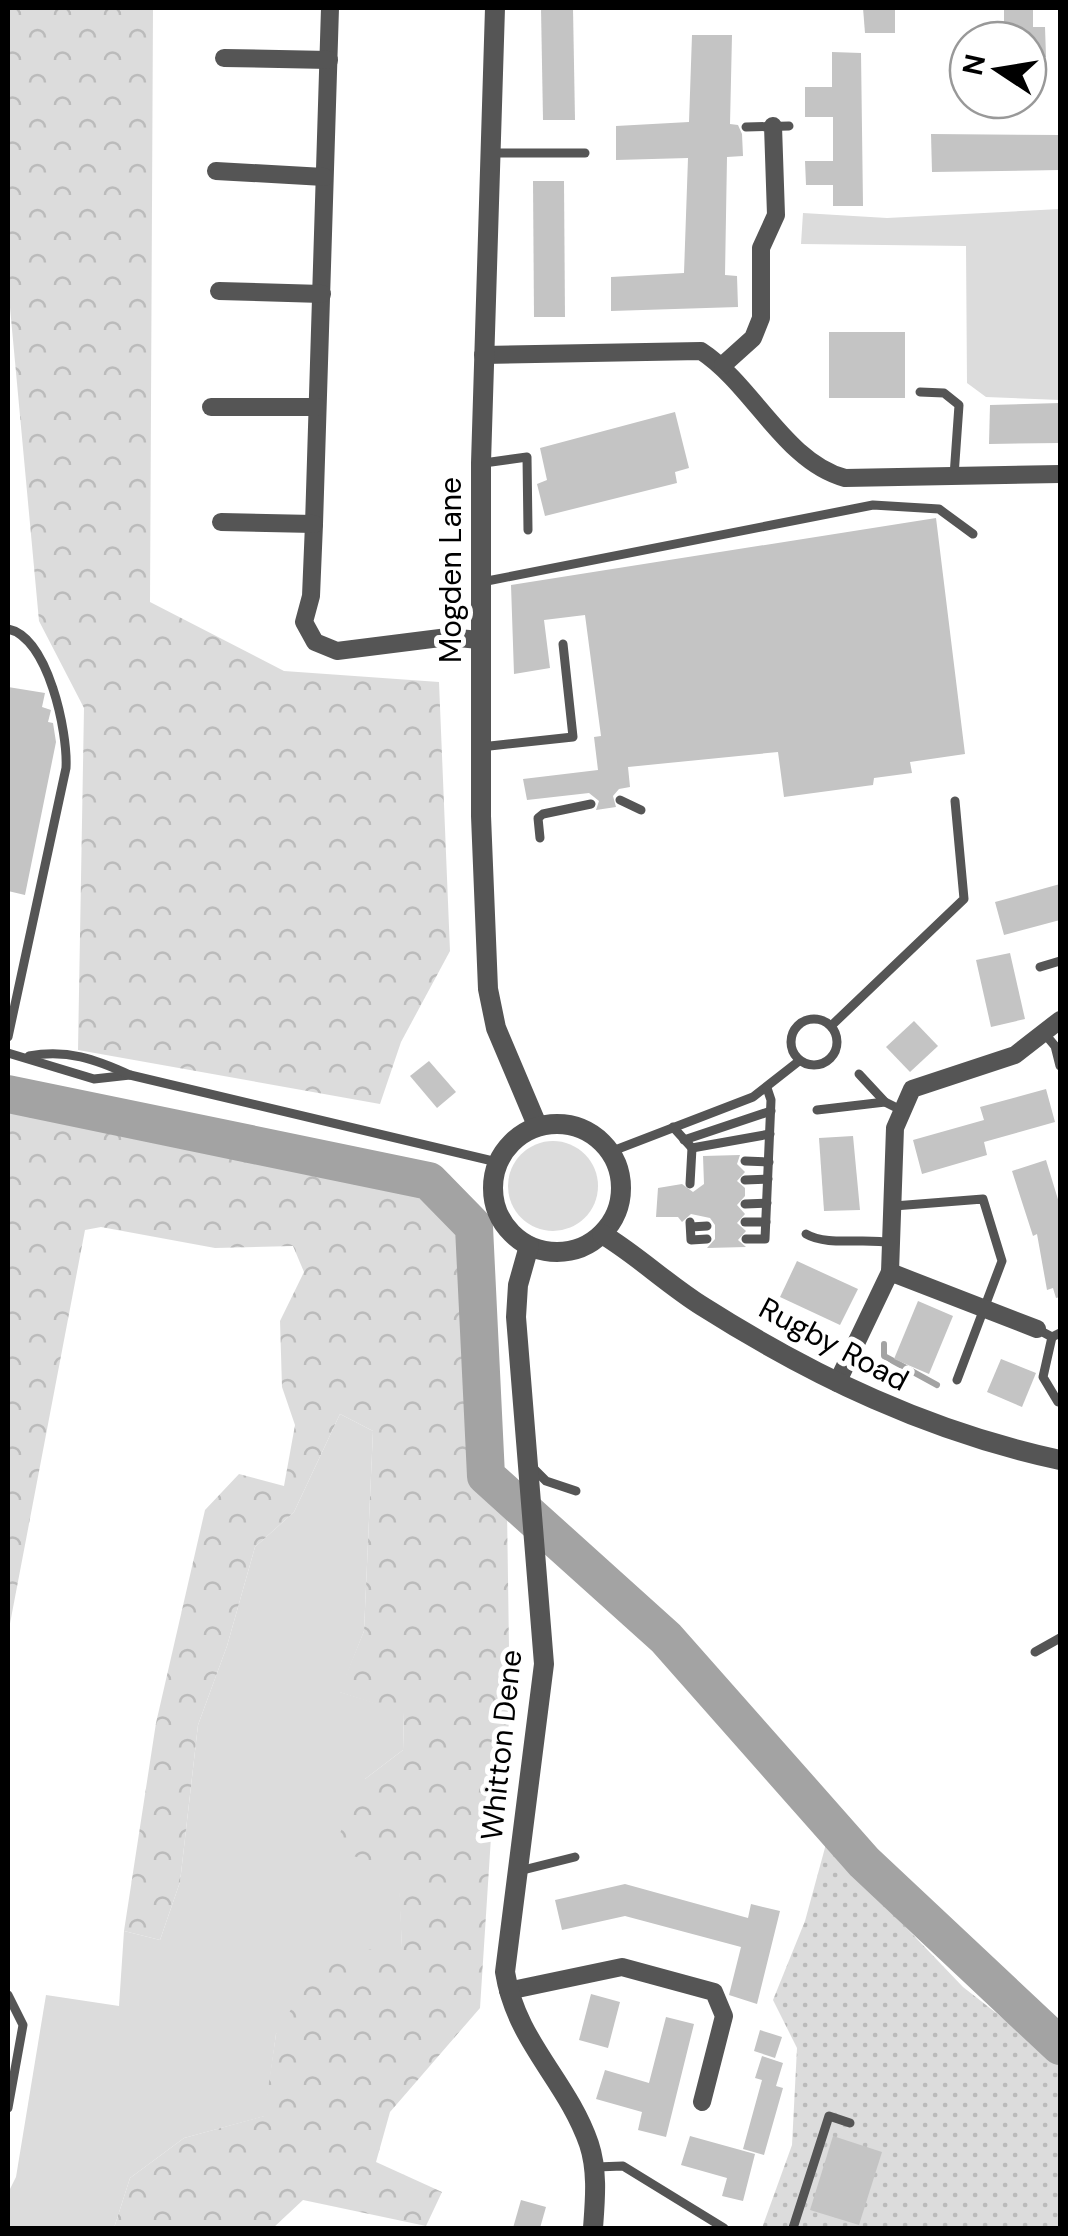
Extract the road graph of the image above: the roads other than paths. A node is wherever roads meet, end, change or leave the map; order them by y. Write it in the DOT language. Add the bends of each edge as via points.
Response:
graph roads {
  1 [pos="330,8"];
  2 [pos="495,8"];
  3 [pos="224,58"];
  4 [pos="329,60"];
  5 [pos="781,126"];
  6 [pos="746,127"];
  7 [pos="490,152"];
  8 [pos="585,154"];
  9 [pos="216,171"];
  10 [pos="324,176"];
  11 [pos="219,290"];
  12 [pos="322,294"];
  13 [pos="483,356"];
  14 [pos="723,365"];
  15 [pos="920,392"];
  16 [pos="211,407"];
  17 [pos="317,408"];
  18 [pos="481,464"];
  19 [pos="1060,474"];
  20 [pos="954,476"];
  21 [pos="222,522"];
  22 [pos="314,524"];
  23 [pos="528,530"];
  24 [pos="973,534"];
  25 [pos="480,582"];
  26 [pos="8,628"];
  27 [pos="480,640"];
  28 [pos="563,644"];
  29 [pos="480,747"];
  30 [pos="620,800"];
  31 [pos="955,801"];
  32 [pos="590,804"];
  33 [pos="641,810"];
  34 [pos="540,838"];
  35 [pos="1060,961"];
  36 [pos="1040,967"];
  37 [pos="1060,1020"];
  38 [pos="831,1026"];
  39 [pos="1044,1033"];
  40 [pos="8,1037"];
  41 [pos="8,1053"];
  42 [pos="28,1056"];
  43 [pos="800,1061"];
  44 [pos="1060,1066"];
  45 [pos="859,1074"];
  46 [pos="130,1075"];
  47 [pos="767,1088"];
  48 [pos="885,1102"];
  49 [pos="817,1110"];
  50 [pos="771,1111"];
  51 [pos="902,1112"];
  52 [pos="537,1125"];
  53 [pos="674,1128"];
  54 [pos="770,1134"];
  55 [pos="688,1144"];
  56 [pos="610,1152"];
  57 [pos="497,1162"];
  58 [pos="745,1162"];
  59 [pos="768,1162"];
  60 [pos="704,1179"];
  61 [pos="745,1180"];
  62 [pos="768,1180"];
  63 [pos="745,1204"];
  64 [pos="767,1204"];
  65 [pos="894,1206"];
  66 [pos="745,1222"];
  67 [pos="766,1222"];
  68 [pos="707,1226"];
  69 [pos="602,1234"];
  70 [pos="806,1234"];
  71 [pos="707,1239"];
  72 [pos="746,1239"];
  73 [pos="894,1244"];
  74 [pos="528,1246"];
  75 [pos="890,1272"];
  76 [pos="984,1306"];
  77 [pos="1050,1333"];
  78 [pos="957,1380"];
  79 [pos="837,1383"];
  80 [pos="1058,1402"];
  81 [pos="1060,1460"];
  82 [pos="532,1474"];
  83 [pos="576,1492"];
  84 [pos="1060,1638"];
  85 [pos="1035,1652"];
  86 [pos="575,1857"];
  87 [pos="518,1872"];
  88 [pos="508,1991"];
  89 [pos="8,1995"];
  90 [pos="702,2102"];
  91 [pos="8,2108"];
  92 [pos="850,2123"];
  93 [pos="593,2168"];
  94 [pos="592,2228"];
  95 [pos="724,2228"];
  96 [pos="793,2228"];
  1 -- 4 [label="street"];
  2 -- 7 [label="street, Mogden Lane"];
  3 -- 4 [label="street"];
  4 -- 10 [label="street"];
  5 -- 6 [label="lane"];
  5 -- 14 [label="street" via="776,215 762,248 761,318 753,338"];
  7 -- 8 [label="lane"];
  7 -- 13 [label="street, Mogden Lane"];
  9 -- 10 [label="street"];
  10 -- 12 [label="street"];
  11 -- 12 [label="street"];
  12 -- 17 [label="street"];
  13 -- 14 [label="street" via="701,351"];
  13 -- 18 [label="street, Mogden Lane"];
  14 -- 20 [label="street" via="819,471 845,478"];
  15 -- 20 [label="lane" via="944,393 959,405"];
  16 -- 17 [label="street"];
  17 -- 22 [label="street"];
  18 -- 23 [label="lane" via="527,458"];
  18 -- 25 [label="street, Mogden Lane"];
  19 -- 20 [label="street"];
  21 -- 22 [label="street"];
  22 -- 27 [label="street" via="304,622 315,642 336,650 448,637"];
  24 -- 25 [label="lane" via="939,509 873,505"];
  25 -- 27 [label="street, Mogden Lane"];
  26 -- 40 [label="lane" via="37,649 67,737 66,768"];
  27 -- 29 [label="street, Mogden Lane"];
  28 -- 29 [label="lane" via="573,737"];
  29 -- 52 [label="street, Mogden Lane" via="488,989 496,1028"];
  30 -- 33 [label="lane"];
  31 -- 38 [label="lane" via="964,899"];
  32 -- 34 [label="lane" via="543,814"];
  35 -- 36 [label="lane"];
  37 -- 39 [label="street"];
  38 -- 43 [label="lane" via="838,1044 832,1057 811,1065"];
  38 -- 43 [label="lane" via="820,1019 796,1028 792,1051"];
  39 -- 44 [label="lane"];
  39 -- 51 [label="street" via="1015,1055 912,1089"];
  41 -- 42 [label="lane"];
  42 -- 46 [label="lane" via="88,1057"];
  42 -- 46 [label="lane" via="94,1079"];
  43 -- 47 [label="lane"];
  45 -- 48 [label="lane"];
  46 -- 57 [label="lane"];
  47 -- 50 [label="lane"];
  47 -- 53 [label="lane"];
  48 -- 49 [label="lane"];
  48 -- 51 [label="lane"];
  50 -- 54 [label="lane"];
  50 -- 55 [label="lane"];
  51 -- 65 [label="street" via="895,1128"];
  52 -- 56 [label="street" via="579,1127"];
  52 -- 57 [label="street"];
  53 -- 55 [label="lane"];
  53 -- 56 [label="lane"];
  54 -- 55 [label="lane"];
  54 -- 59 [label="lane"];
  55 -- 60 [label="lane" via="697,1162 690,1182"];
  56 -- 69 [label="street" via="621,1194"];
  57 -- 74 [label="street" via="494,1204 513,1236"];
  58 -- 59 [label="lane"];
  59 -- 62 [label="lane"];
  61 -- 62 [label="lane"];
  62 -- 64 [label="lane"];
  63 -- 64 [label="lane"];
  64 -- 67 [label="lane"];
  65 -- 73 [label="street"];
  65 -- 76 [label="lane" via="983,1198 1002,1261"];
  66 -- 67 [label="lane"];
  67 -- 72 [label="lane" via="765,1239"];
  68 -- 71 [label="lane" via="691,1224 691,1240"];
  69 -- 74 [label="street" via="567,1252"];
  69 -- 79 [label="street, Rugby Road" via="699,1304"];
  70 -- 73 [label="lane"];
  73 -- 75 [label="street"];
  74 -- 82 [label="street, Whitton Dene" via="516,1317"];
  75 -- 76 [label="street"];
  75 -- 79 [label="street"];
  76 -- 77 [label="street"];
  76 -- 78 [label="lane"];
  77 -- 80 [label="lane" via="1044,1377"];
  79 -- 81 [label="street, Rugby Road" via="931,1424"];
  82 -- 83 [label="lane"];
  82 -- 87 [label="street, Whitton Dene" via="544,1664"];
  84 -- 85 [label="lane"];
  86 -- 87 [label="lane"];
  87 -- 88 [label="street, Whitton Dene" via="505,1947"];
  88 -- 90 [label="street" via="622,1967 714,1992 724,2016"];
  88 -- 93 [label="street, Whitton Dene" via="525,2034 572,2105"];
  89 -- 91 [label="lane" via="22,2025"];
  92 -- 96 [label="lane" via="829,2116"];
  93 -- 94 [label="street, Whitton Dene"];
  93 -- 95 [label="lane" via="623,2166"];
}
